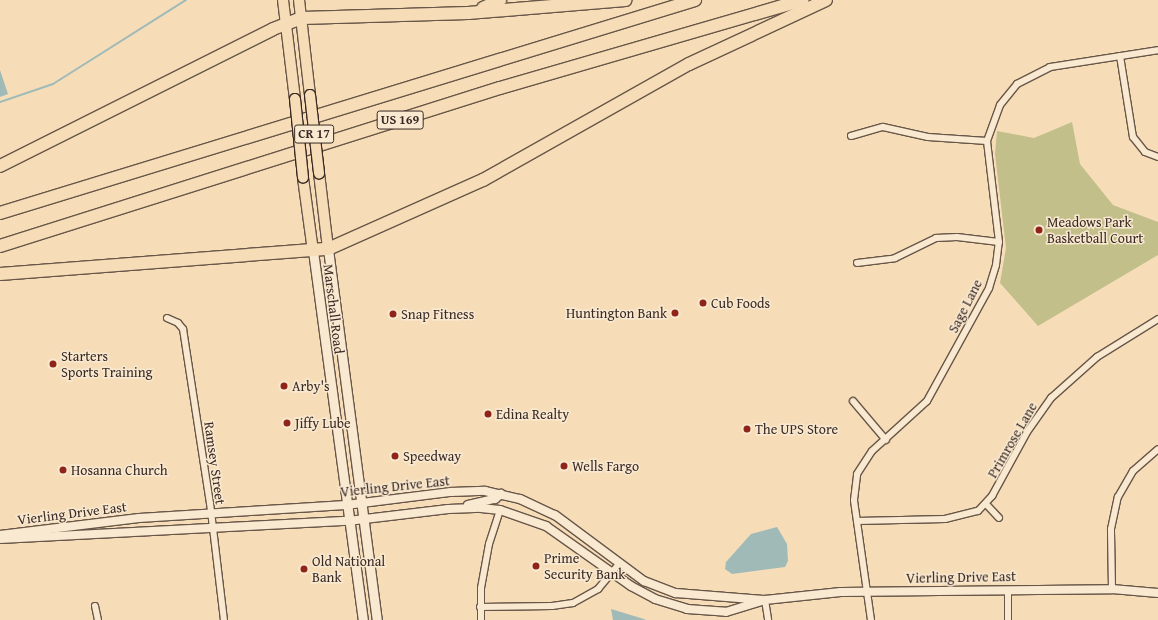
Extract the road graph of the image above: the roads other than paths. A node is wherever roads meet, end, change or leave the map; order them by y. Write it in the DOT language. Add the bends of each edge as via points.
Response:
graph roads {
  1 [pos="283,0"];
  2 [pos="299,0"];
  3 [pos="500,0"];
  4 [pos="625,0"];
  5 [pos="694,0"];
  6 [pos="802,0"];
  7 [pos="826,0"];
  8 [pos="468,12"];
  9 [pos="302,18"];
  10 [pos="286,24"];
  11 [pos="1158,50"];
  12 [pos="1120,56"];
  13 [pos="851,136"];
  14 [pos="987,141"];
  15 [pos="1158,157"];
  16 [pos="0,166"];
  17 [pos="0,213"];
  18 [pos="999,242"];
  19 [pos="0,246"];
  20 [pos="328,248"];
  21 [pos="313,251"];
  22 [pos="857,263"];
  23 [pos="0,274"];
  24 [pos="167,318"];
  25 [pos="1158,319"];
  26 [pos="853,401"];
  27 [pos="886,440"];
  28 [pos="1158,448"];
  29 [pos="501,494"];
  30 [pos="361,503"];
  31 [pos="986,504"];
  32 [pos="346,505"];
  33 [pos="460,508"];
  34 [pos="500,510"];
  35 [pos="211,513"];
  36 [pos="999,518"];
  37 [pos="364,520"];
  38 [pos="857,520"];
  39 [pos="348,521"];
  40 [pos="212,527"];
  41 [pos="0,535"];
  42 [pos="0,539"];
  43 [pos="620,563"];
  44 [pos="613,573"];
  45 [pos="1112,589"];
  46 [pos="1008,590"];
  47 [pos="867,591"];
  48 [pos="1158,593"];
  49 [pos="765,600"];
  50 [pos="95,606"];
  51 [pos="480,607"];
  52 [pos="98,620"];
  53 [pos="224,620"];
  54 [pos="363,620"];
  55 [pos="377,620"];
  56 [pos="481,620"];
  57 [pos="768,620"];
  58 [pos="871,620"];
  59 [pos="1008,620"];
  1 -- 10 [label="highway, Marschall Road / CR 17"];
  2 -- 9 [label="highway, Marschall Road / CR 17"];
  3 -- 8 [label="highway"];
  4 -- 8 [label="highway"];
  5 -- 17 [label="highway, US 169"];
  6 -- 19 [label="highway, US 169" via="500,88"];
  7 -- 20 [label="highway" via="689,64 483,180"];
  8 -- 9 [label="highway"];
  9 -- 10 [label="highway"];
  9 -- 20 [label="highway, Marschall Road / CR 17, bridge"];
  10 -- 16 [label="highway"];
  10 -- 21 [label="highway, Marschall Road / CR 17, bridge"];
  11 -- 12 [label="street, Sage Lane"];
  12 -- 14 [label="street, Sage Lane" via="1064,64 1028,76 1017,84 1000,105"];
  12 -- 15 [label="street" via="1133,137 1145,152"];
  13 -- 14 [label="street" via="883,127 928,137"];
  14 -- 18 [label="street, Sage Lane"];
  18 -- 22 [label="street" via="957,236 936,238 895,258"];
  18 -- 27 [label="street, Sage Lane" via="989,288 934,388 917,412"];
  20 -- 21 [label="highway"];
  20 -- 30 [label="main road, Marschall Road / CR 17"];
  21 -- 23 [label="highway"];
  21 -- 32 [label="main road, Marschall Road / CR 17"];
  24 -- 35 [label="street, Ramsey Street" via="178,322 183,329"];
  25 -- 31 [label="street, Primrose Lane" via="1097,357 1051,398 1027,432"];
  26 -- 27 [label="street"];
  27 -- 38 [label="street, Sage Lane" via="872,451 857,474 854,500"];
  28 -- 45 [label="street" via="1133,471 1118,497 1111,529"];
  29 -- 30 [label="street, Vierling Drive East" via="485,491 451,492"];
  29 -- 33 [label="street" via="495,499"];
  29 -- 43 [label="street, Vierling Drive East" via="539,506 555,515"];
  30 -- 32 [label="street, Vierling Drive East"];
  30 -- 37 [label="main road, Marschall Road / CR 17"];
  31 -- 36 [label="street"];
  31 -- 38 [label="street, Primrose Lane" via="970,515 957,518"];
  32 -- 35 [label="street, Vierling Drive East"];
  32 -- 39 [label="main road, Marschall Road / CR 17"];
  33 -- 34 [label="street, Vierling Drive East"];
  33 -- 37 [label="street, Vierling Drive East"];
  34 -- 44 [label="street, Vierling Drive East" via="546,526"];
  34 -- 51 [label="street" via="490,544"];
  35 -- 40 [label="street, Ramsey Street"];
  35 -- 41 [label="street, Vierling Drive East" via="140,518"];
  37 -- 39 [label="street, Vierling Drive East"];
  37 -- 55 [label="main road, Marschall Road / CR 17"];
  38 -- 47 [label="street, Sage Lane"];
  39 -- 40 [label="street, Vierling Drive East"];
  39 -- 54 [label="main road, Marschall Road / CR 17"];
  40 -- 42 [label="street, Vierling Drive East"];
  40 -- 53 [label="street, Ramsey Street"];
  43 -- 44 [label="street"];
  43 -- 49 [label="street, Vierling Drive East" via="644,581 676,593"];
  44 -- 49 [label="street, Vierling Drive East" via="655,599 687,609 726,612"];
  44 -- 51 [label="street" via="598,589 573,603 552,606"];
  45 -- 46 [label="street, Vierling Drive East"];
  45 -- 48 [label="street, Vierling Drive East"];
  46 -- 47 [label="street, Vierling Drive East"];
  46 -- 59 [label="street"];
  47 -- 49 [label="street, Vierling Drive East"];
  47 -- 58 [label="street, Sage Lane"];
  49 -- 57 [label="street"];
  50 -- 52 [label="street"];
  51 -- 56 [label="street"];
}
